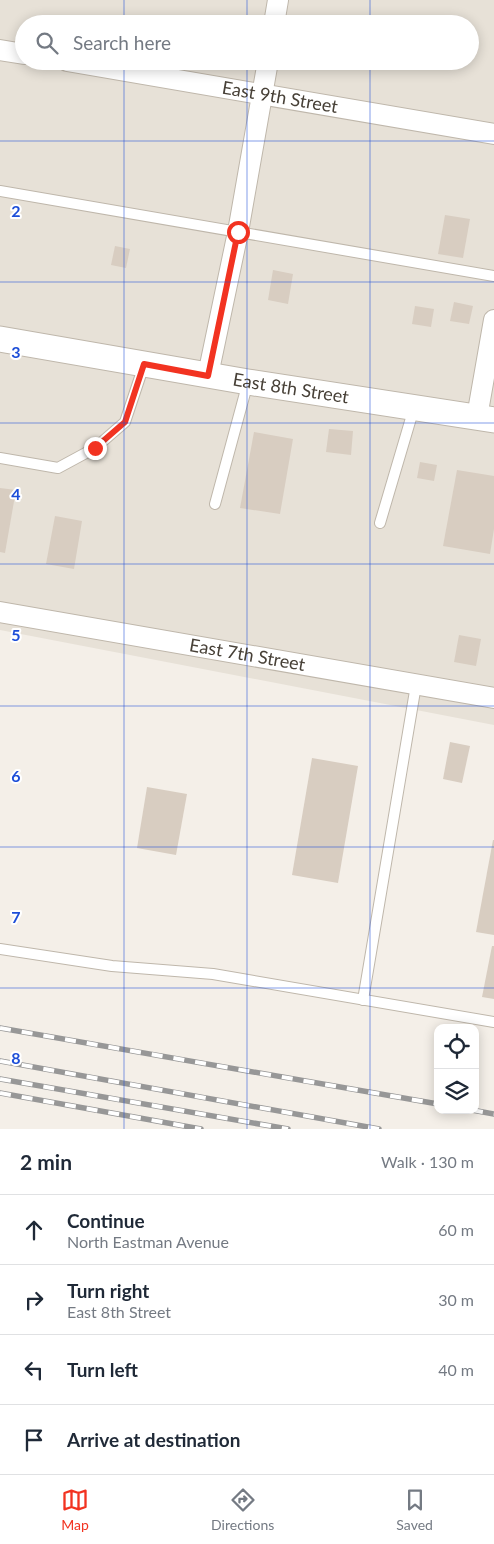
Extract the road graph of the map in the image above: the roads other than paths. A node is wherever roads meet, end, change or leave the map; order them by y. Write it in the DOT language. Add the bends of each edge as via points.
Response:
graph roads {
  1 [pos="278,0"];
  2 [pos="276,15"];
  3 [pos="0,50"];
  4 [pos="15,52"];
  5 [pos="119,70"];
  6 [pos="266,70"];
  7 [pos="262,95"];
  8 [pos="494,134"];
  9 [pos="0,191"];
  10 [pos="238,232"];
  11 [pos="494,276"];
  12 [pos="494,320"];
  13 [pos="0,339"];
  14 [pos="144,364"];
  15 [pos="208,376"];
  16 [pos="248,382"];
  17 [pos="414,408"];
  18 [pos="486,419"];
  19 [pos="0,458"];
  20 [pos="215,504"];
  21 [pos="380,523"];
  22 [pos="0,612"];
  23 [pos="416,685"];
  24 [pos="494,698"];
  25 [pos="0,949"];
  26 [pos="363,1000"];
  27 [pos="494,1022"];
  1 -- 2 [label="street"];
  3 -- 4 [label="street"];
  5 -- 7 [label="street, East 9th Street"];
  6 -- 7 [label="street"];
  7 -- 8 [label="street, East 9th Street"];
  7 -- 10 [label="street"];
  9 -- 10 [label="lane"];
  10 -- 11 [label="lane"];
  10 -- 15 [label="street"];
  12 -- 18 [label="street"];
  13 -- 14 [label="street, East 8th Street"];
  14 -- 15 [label="street, East 8th Street"];
  14 -- 19 [label="lane" via="125,422 95,448 58,468"];
  15 -- 16 [label="street, East 8th Street"];
  16 -- 17 [label="street, East 8th Street"];
  16 -- 20 [label="lane"];
  17 -- 18 [label="street, East 8th Street"];
  17 -- 21 [label="lane"];
  22 -- 23 [label="street, East 7th Street"];
  23 -- 24 [label="street, East 7th Street"];
  23 -- 26 [label="lane"];
  25 -- 26 [label="lane" via="112,966 213,974"];
  26 -- 27 [label="lane"];
}
